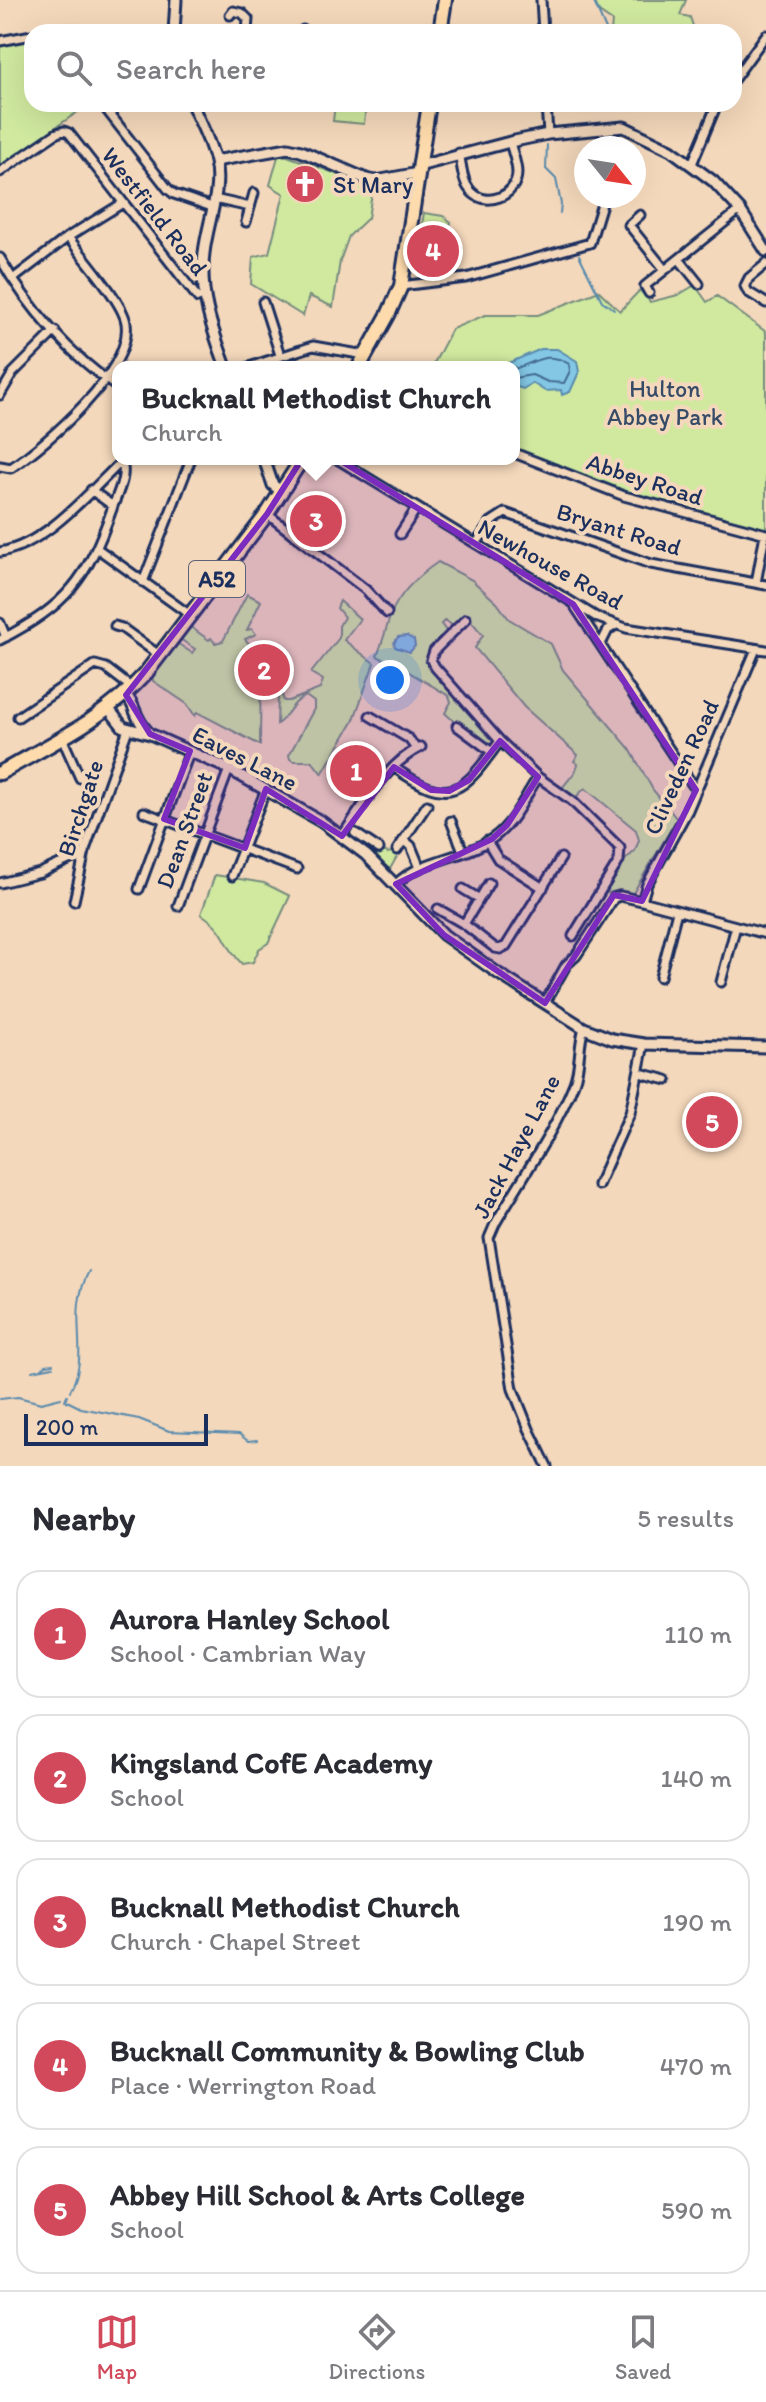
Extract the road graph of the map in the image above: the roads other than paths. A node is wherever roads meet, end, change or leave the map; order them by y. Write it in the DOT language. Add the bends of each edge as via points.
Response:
graph roads {
  1 [pos="176,0"];
  2 [pos="445,0"];
  3 [pos="541,0"];
  4 [pos="230,15"];
  5 [pos="174,24"];
  6 [pos="248,24"];
  7 [pos="441,24"];
  8 [pos="542,24"];
  9 [pos="766,35"];
  10 [pos="24,36"];
  11 [pos="0,41"];
  12 [pos="742,68"];
  13 [pos="108,112"];
  14 [pos="195,112"];
  15 [pos="428,112"];
  16 [pos="547,112"];
  17 [pos="714,112"];
  18 [pos="548,134"];
  19 [pos="510,142"];
  20 [pos="459,153"];
  21 [pos="215,161"];
  22 [pos="692,164"];
  23 [pos="419,169"];
  24 [pos="0,172"];
  25 [pos="254,193"];
  26 [pos="123,203"];
  27 [pos="213,203"];
  28 [pos="250,207"];
  29 [pos="601,208"];
  30 [pos="740,210"];
  31 [pos="640,215"];
  32 [pos="246,222"];
  33 [pos="68,237"];
  34 [pos="766,251"];
  35 [pos="0,258"];
  36 [pos="679,259"];
  37 [pos="766,264"];
  38 [pos="665,270"];
  39 [pos="13,279"];
  40 [pos="699,284"];
  41 [pos="401,286"];
  42 [pos="649,293"];
  43 [pos="203,296"];
  44 [pos="263,302"];
  45 [pos="766,303"];
  46 [pos="55,331"];
  47 [pos="280,355"];
  48 [pos="116,361"];
  49 [pos="224,361"];
  50 [pos="264,361"];
  51 [pos="362,361"];
  52 [pos="112,368"];
  53 [pos="106,380"];
  54 [pos="112,384"];
  55 [pos="0,395"];
  56 [pos="520,455"];
  57 [pos="118,465"];
  58 [pos="124,465"];
  59 [pos="189,465"];
  60 [pos="266,465"];
  61 [pos="298,465"];
  62 [pos="346,465"];
  63 [pos="0,466"];
  64 [pos="91,490"];
  65 [pos="282,492"];
  66 [pos="113,506"];
  67 [pos="416,509"];
  68 [pos="267,514"];
  69 [pos="400,534"];
  70 [pos="766,534"];
  71 [pos="476,544"];
  72 [pos="98,549"];
  73 [pos="0,552"];
  74 [pos="143,582"];
  75 [pos="756,583"];
  76 [pos="766,585"];
  77 [pos="573,604"];
  78 [pos="387,613"];
  79 [pos="190,615"];
  80 [pos="466,619"];
  81 [pos="0,623"];
  82 [pos="444,624"];
  83 [pos="616,625"];
  84 [pos="115,626"];
  85 [pos="453,632"];
  86 [pos="3,639"];
  87 [pos="601,644"];
  88 [pos="756,649"];
  89 [pos="766,650"];
  90 [pos="159,655"];
  91 [pos="129,691"];
  92 [pos="109,709"];
  93 [pos="370,716"];
  94 [pos="18,717"];
  95 [pos="457,726"];
  96 [pos="128,729"];
  97 [pos="150,734"];
  98 [pos="63,740"];
  99 [pos="500,741"];
  100 [pos="190,751"];
  101 [pos="492,752"];
  102 [pos="395,768"];
  103 [pos="229,769"];
  104 [pos="0,773"];
  105 [pos="538,777"];
  106 [pos="80,778"];
  107 [pos="266,789"];
  108 [pos="696,790"];
  109 [pos="422,808"];
  110 [pos="144,812"];
  111 [pos="164,819"];
  112 [pos="451,821"];
  113 [pos="204,834"];
  114 [pos="342,836"];
  115 [pos="404,840"];
  116 [pos="487,841"];
  117 [pos="355,846"];
  118 [pos="245,848"];
  119 [pos="379,849"];
  120 [pos="397,850"];
  121 [pos="463,851"];
  122 [pos="83,857"];
  123 [pos="561,858"];
  124 [pos="420,868"];
  125 [pos="297,869"];
  126 [pos="232,876"];
  127 [pos="395,882"];
  128 [pos="0,883"];
  129 [pos="489,883"];
  130 [pos="543,888"];
  131 [pos="139,889"];
  132 [pos="463,889"];
  133 [pos="478,898"];
  134 [pos="74,901"];
  135 [pos="642,901"];
  136 [pos="178,906"];
  137 [pos="438,909"];
  138 [pos="677,911"];
  139 [pos="464,924"];
  140 [pos="736,926"];
  141 [pos="766,934"];
  142 [pos="573,936"];
  143 [pos="660,977"];
  144 [pos="721,982"];
  145 [pos="545,1003"];
  146 [pos="584,1028"];
  147 [pos="644,1044"];
  148 [pos="766,1047"];
  149 [pos="640,1073"];
  150 [pos="667,1080"];
  151 [pos="598,1185"];
  152 [pos="547,1466"];
  1 -- 5 [label="street"];
  2 -- 7 [label="highway"];
  3 -- 8 [label="street"];
  4 -- 6 [label="street" via="242,13"];
  9 -- 12 [label="street"];
  10 -- 11 [label="street"];
  13 -- 27 [label="street" via="168,189"];
  14 -- 21 [label="street"];
  15 -- 23 [label="highway"];
  16 -- 18 [label="street"];
  17 -- 22 [label="street"];
  18 -- 19 [label="street"];
  18 -- 22 [label="street" via="624,127"];
  19 -- 20 [label="street"];
  19 -- 20 [label="street" via="516,182 495,199 470,191"];
  20 -- 23 [label="street"];
  21 -- 23 [label="street" via="288,148 376,181"];
  21 -- 27 [label="street"];
  22 -- 30 [label="street"];
  23 -- 41 [label="highway"];
  24 -- 26 [label="street, Westfield Road" via="64,131"];
  25 -- 28 [label="street"];
  26 -- 33 [label="street"];
  26 -- 43 [label="street, Westfield Road" via="198,298"];
  27 -- 28 [label="street"];
  27 -- 43 [label="street"];
  28 -- 32 [label="street"];
  29 -- 41 [label="street" via="590,243 466,278"];
  30 -- 34 [label="street"];
  30 -- 36 [label="street"];
  31 -- 38 [label="street" via="629,225"];
  33 -- 39 [label="street"];
  33 -- 48 [label="street" via="126,324"];
  35 -- 39 [label="street"];
  36 -- 38 [label="street"];
  36 -- 40 [label="street"];
  37 -- 45 [label="street" via="745,286"];
  38 -- 42 [label="street" via="645,286"];
  39 -- 46 [label="street"];
  41 -- 51 [label="highway"];
  43 -- 49 [label="street"];
  44 -- 47 [label="street"];
  46 -- 53 [label="street"];
  46 -- 55 [label="street" via="13,373"];
  47 -- 50 [label="street"];
  47 -- 51 [label="street" via="313,346"];
  52 -- 53 [label="street"];
  53 -- 54 [label="street"];
  53 -- 63 [label="street" via="33,453 11,468"];
  56 -- 70 [label="street, Abbey Road" via="624,496"];
  57 -- 64 [label="street"];
  58 -- 66 [label="street"];
  59 -- 74 [label="street"];
  60 -- 65 [label="street" via="273,485"];
  61 -- 65 [label="highway, A52"];
  62 -- 67 [label="street, Newhouse Road"];
  64 -- 66 [label="street"];
  64 -- 73 [label="street" via="35,540"];
  65 -- 68 [label="highway, A52"];
  66 -- 72 [label="street"];
  67 -- 69 [label="street"];
  67 -- 71 [label="street, Newhouse Road"];
  68 -- 78 [label="street" via="366,590"];
  68 -- 79 [label="highway, A52"];
  70 -- 75 [label="street"];
  71 -- 75 [label="street, Bryant Road" via="491,522 505,513 651,564"];
  71 -- 77 [label="street, Newhouse Road"];
  72 -- 74 [label="street"];
  72 -- 86 [label="street" via="63,599"];
  74 -- 79 [label="street"];
  75 -- 76 [label="street, Bryant Road"];
  77 -- 83 [label="street, Newhouse Road"];
  77 -- 87 [label="street"];
  79 -- 90 [label="highway, A52"];
  80 -- 85 [label="street"];
  81 -- 86 [label="street"];
  82 -- 85 [label="street"];
  83 -- 87 [label="street"];
  83 -- 88 [label="street, Newhouse Road"];
  84 -- 90 [label="street"];
  85 -- 99 [label="street" via="431,660"];
  87 -- 108 [label="street"];
  88 -- 89 [label="street, Newhouse Road"];
  88 -- 108 [label="street, Cliveden Road"];
  90 -- 91 [label="highway, A52"];
  91 -- 92 [label="highway, A52"];
  91 -- 94 [label="street" via="106,668 95,665"];
  91 -- 97 [label="street" via="135,717"];
  92 -- 96 [label="street"];
  92 -- 98 [label="highway, A52"];
  93 -- 102 [label="street" via="419,748"];
  95 -- 101 [label="street"];
  96 -- 97 [label="street, Eaves Lane"];
  96 -- 122 [label="street, Birchgate"];
  97 -- 100 [label="street, Eaves Lane"];
  98 -- 104 [label="highway, A52"];
  98 -- 106 [label="street"];
  99 -- 101 [label="street"];
  99 -- 105 [label="street"];
  100 -- 103 [label="street, Eaves Lane"];
  100 -- 111 [label="street"];
  101 -- 102 [label="street" via="469,780 449,791 431,790"];
  102 -- 114 [label="street"];
  103 -- 107 [label="street, Eaves Lane"];
  103 -- 113 [label="street, Dean Street"];
  105 -- 116 [label="street" via="507,825"];
  105 -- 142 [label="street" via="572,801 620,848 619,861"];
  107 -- 114 [label="street, Eaves Lane"];
  107 -- 118 [label="street"];
  108 -- 135 [label="street, Cliveden Road"];
  109 -- 115 [label="street"];
  110 -- 111 [label="street"];
  111 -- 113 [label="street"];
  111 -- 131 [label="street"];
  112 -- 121 [label="street"];
  113 -- 118 [label="street"];
  113 -- 136 [label="street, Dean Street"];
  114 -- 117 [label="street, Eaves Lane"];
  115 -- 120 [label="street"];
  115 -- 124 [label="street"];
  116 -- 121 [label="street"];
  116 -- 130 [label="street" via="498,859"];
  117 -- 119 [label="street" via="359,835"];
  117 -- 127 [label="street, Eaves Lane"];
  118 -- 125 [label="street"];
  118 -- 126 [label="street"];
  121 -- 124 [label="street"];
  122 -- 128 [label="street"];
  122 -- 134 [label="street, Birchgate"];
  123 -- 130 [label="street"];
  124 -- 127 [label="street"];
  127 -- 145 [label="street, Eaves Lane" via="444,935"];
  129 -- 133 [label="street"];
  130 -- 139 [label="street" via="500,949"];
  132 -- 133 [label="street"];
  133 -- 139 [label="street"];
  135 -- 138 [label="street"];
  135 -- 145 [label="street" via="620,896 610,902"];
  137 -- 139 [label="street"];
  138 -- 140 [label="street"];
  138 -- 143 [label="street"];
  140 -- 141 [label="street"];
  140 -- 144 [label="street"];
  145 -- 146 [label="street, Eaves Lane"];
  146 -- 147 [label="street, Eaves Lane"];
  146 -- 152 [label="street, Jack Haye Lane" via="568,1097 489,1238 513,1389"];
  147 -- 148 [label="street, Eaves Lane"];
  147 -- 149 [label="street"];
  149 -- 150 [label="street"];
  149 -- 151 [label="street" via="630,1113"];
}
